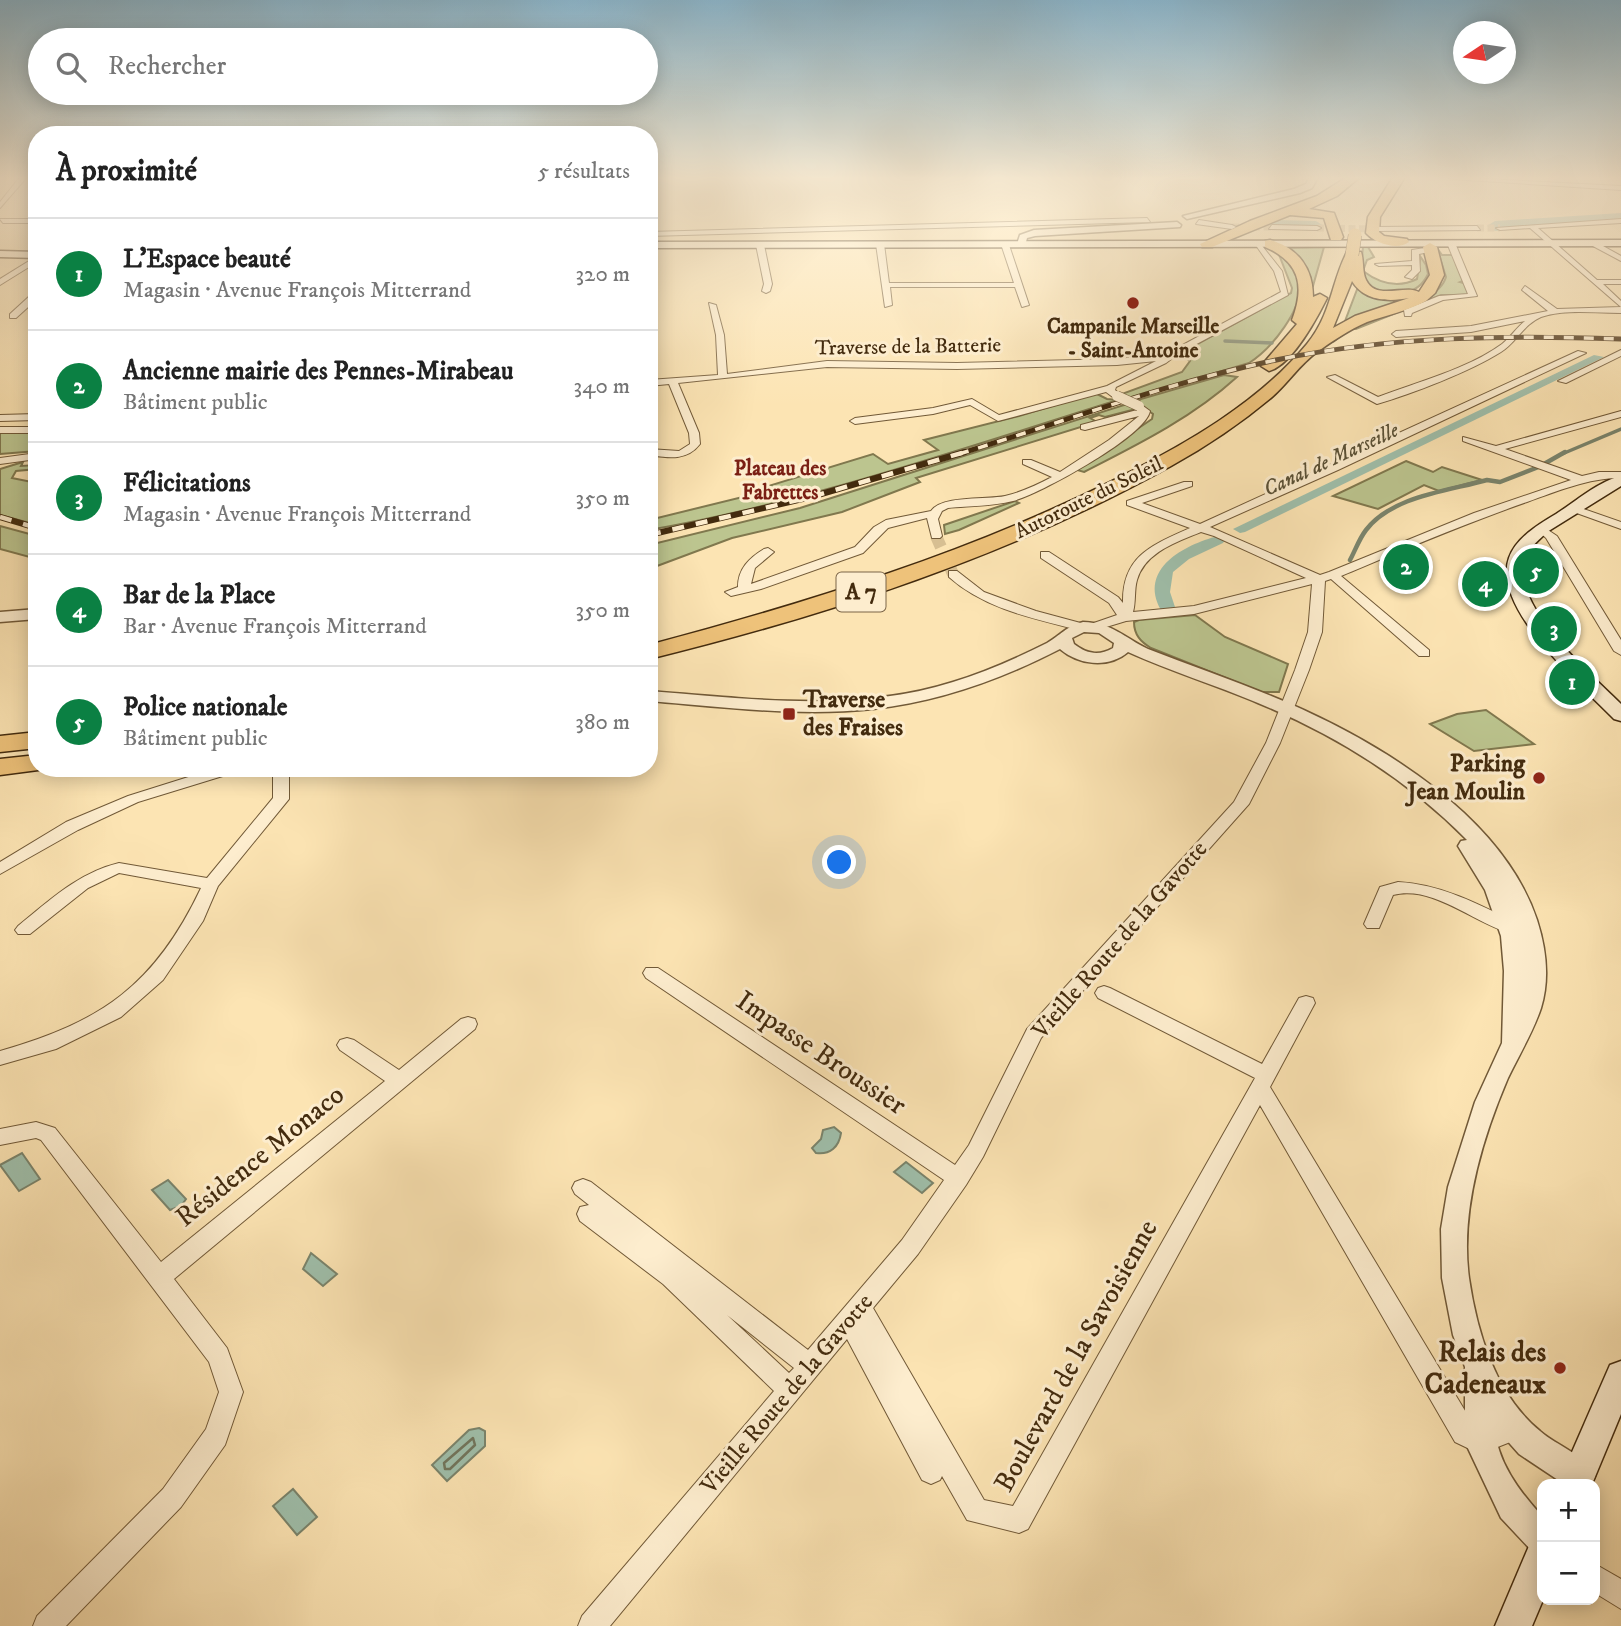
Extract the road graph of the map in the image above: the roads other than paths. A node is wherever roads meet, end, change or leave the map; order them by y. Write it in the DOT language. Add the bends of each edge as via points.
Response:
graph roads {
  1 [pos="762,253"];
  2 [pos="885,253"];
  3 [pos="1008,253"];
  4 [pos="1265,253"];
  5 [pos="1287,253"];
  6 [pos="1412,253"];
  7 [pos="1419,253"];
  8 [pos="1422,253"];
  9 [pos="1455,253"];
  10 [pos="1564,253"];
  11 [pos="0,254"];
  12 [pos="1354,254"];
  13 [pos="28,256"];
  14 [pos="28,263"];
  15 [pos="1379,264"];
  16 [pos="1409,277"];
  17 [pos="1597,282"];
  18 [pos="1621,282"];
  19 [pos="0,283"];
  20 [pos="886,285"];
  21 [pos="1018,285"];
  22 [pos="1325,285"];
  23 [pos="1432,286"];
  24 [pos="1525,288"];
  25 [pos="766,291"];
  26 [pos="28,302"];
  27 [pos="712,305"];
  28 [pos="888,305"];
  29 [pos="1024,305"];
  30 [pos="1621,307"];
  31 [pos="1555,312"];
  32 [pos="1408,314"];
  33 [pos="13,316"];
  34 [pos="1537,316"];
  35 [pos="1396,334"];
  36 [pos="1295,352"];
  37 [pos="1581,353"];
  38 [pos="1621,353"];
  39 [pos="1168,357"];
  40 [pos="1616,358"];
  41 [pos="723,377"];
  42 [pos="1332,377"];
  43 [pos="672,381"];
  44 [pos="1563,381"];
  45 [pos="658,382"];
  46 [pos="1113,392"];
  47 [pos="1142,409"];
  48 [pos="1621,414"];
  49 [pos="28,417"];
  50 [pos="0,418"];
  51 [pos="855,421"];
  52 [pos="1085,427"];
  53 [pos="0,430"];
  54 [pos="28,430"];
  55 [pos="1467,439"];
  56 [pos="1498,449"];
  57 [pos="658,453"];
  58 [pos="28,457"];
  59 [pos="1,461"];
  60 [pos="1027,463"];
  61 [pos="1059,476"];
  62 [pos="1621,477"];
  63 [pos="1582,480"];
  64 [pos="1188,484"];
  65 [pos="1574,509"];
  66 [pos="933,514"];
  67 [pos="1621,526"];
  68 [pos="1195,528"];
  69 [pos="1542,529"];
  70 [pos="936,537"];
  71 [pos="768,552"];
  72 [pos="1045,555"];
  73 [pos="953,575"];
  74 [pos="1326,577"];
  75 [pos="745,589"];
  76 [pos="731,592"];
  77 [pos="28,615"];
  78 [pos="0,617"];
  79 [pos="1042,617"];
  80 [pos="1088,627"];
  81 [pos="658,631"];
  82 [pos="1119,634"];
  83 [pos="1065,637"];
  84 [pos="658,649"];
  85 [pos="1621,651"];
  86 [pos="1424,653"];
  87 [pos="1080,656"];
  88 [pos="1015,666"];
  89 [pos="658,697"];
  90 [pos="1287,708"];
  91 [pos="1621,715"];
  92 [pos="28,741"];
  93 [pos="0,744"];
  94 [pos="28,764"];
  95 [pos="0,767"];
  96 [pos="207,777"];
  97 [pos="281,777"];
  98 [pos="1426,793"];
  99 [pos="0,869"];
  100 [pos="212,884"];
  101 [pos="1508,917"];
  102 [pos="1373,924"];
  103 [pos="24,930"];
  104 [pos="1533,963"];
  105 [pos="652,973"];
  106 [pos="1104,993"];
  107 [pos="1306,1003"];
  108 [pos="468,1024"];
  109 [pos="1513,1043"];
  110 [pos="347,1045"];
  111 [pos="0,1058"];
  112 [pos="399,1080"];
  113 [pos="1262,1080"];
  114 [pos="0,1137"];
  115 [pos="959,1179"];
  116 [pos="583,1188"];
  117 [pos="588,1214"];
  118 [pos="159,1278"];
  119 [pos="855,1313"];
  120 [pos="810,1366"];
  121 [pos="1477,1366"];
  122 [pos="1621,1376"];
  123 [pos="790,1390"];
  124 [pos="1514,1428"];
  125 [pos="1480,1442"];
  126 [pos="932,1471"];
  127 [pos="1576,1479"];
  128 [pos="1577,1479"];
  129 [pos="1537,1534"];
  130 [pos="1537,1571"];
  131 [pos="1600,1580"];
  132 [pos="1621,1595"];
  133 [pos="47,1626"];
  134 [pos="592,1626"];
  135 [pos="1513,1626"];
  1 -- 25 [label="street"];
  2 -- 20 [label="street"];
  3 -- 21 [label="street"];
  4 -- 39 [label="street" via="1285,293"];
  5 -- 36 [label="highway" via="1308,290"];
  6 -- 15 [label="street"];
  7 -- 16 [label="street" via="1415,274"];
  8 -- 23 [label="highway" via="1437,274"];
  9 -- 32 [label="street" via="1473,296 1439,298"];
  10 -- 17 [label="street"];
  11 -- 13 [label="main road"];
  12 -- 23 [label="highway" via="1360,283 1372,291 1406,295"];
  12 -- 36 [label="highway, Autoroute du Soleil / A 7" via="1335,311 1311,349"];
  14 -- 19 [label="street"];
  17 -- 18 [label="street"];
  17 -- 30 [label="street"];
  20 -- 21 [label="street"];
  20 -- 28 [label="street"];
  21 -- 29 [label="street"];
  22 -- 36 [label="highway, Autoroute du Soleil / A 7"];
  23 -- 36 [label="highway" via="1416,300 1350,324"];
  24 -- 31 [label="street"];
  26 -- 33 [label="street"];
  27 -- 41 [label="street"];
  30 -- 31 [label="street"];
  31 -- 34 [label="street"];
  34 -- 35 [label="street" via="1459,331"];
  34 -- 42 [label="street" via="1484,359 1377,401"];
  36 -- 81 [label="highway, Autoroute du Soleil / A 7" via="1280,358 1197,424 1131,463 1025,513 843,580"];
  36 -- 84 [label="highway, Autoroute du Soleil / A 7" via="1234,418 1153,469 1067,512 860,593"];
  37 -- 68 [label="street"];
  38 -- 40 [label="street"];
  39 -- 41 [label="street, Traverse de la Batterie" via="957,366 827,364"];
  39 -- 46 [label="street"];
  40 -- 44 [label="street"];
  41 -- 43 [label="street, Traverse de la Batterie"];
  43 -- 45 [label="street, Traverse de la Batterie"];
  43 -- 57 [label="street" via="695,444 686,453"];
  46 -- 47 [label="street, bridge"];
  46 -- 51 [label="street" via="998,418 972,401"];
  47 -- 52 [label="street"];
  47 -- 61 [label="street" via="1142,420"];
  48 -- 56 [label="street"];
  49 -- 50 [label="street"];
  53 -- 54 [label="street"];
  55 -- 56 [label="street"];
  56 -- 63 [label="street"];
  58 -- 59 [label="street"];
  60 -- 61 [label="street"];
  61 -- 66 [label="street" via="1016,497 946,505"];
  62 -- 63 [label="street" via="1599,475"];
  62 -- 65 [label="main road"];
  63 -- 74 [label="street" via="1478,515"];
  64 -- 68 [label="street" via="1131,503"];
  65 -- 67 [label="street"];
  65 -- 69 [label="main road"];
  66 -- 70 [label="street"];
  66 -- 75 [label="street" via="879,528 859,550"];
  68 -- 74 [label="street"];
  68 -- 82 [label="street" via="1152,550 1140,562"];
  69 -- 85 [label="street" via="1551,536"];
  69 -- 91 [label="main road" via="1516,559 1517,593 1544,634"];
  71 -- 75 [label="street" via="751,564 744,576"];
  72 -- 82 [label="street" via="1114,600"];
  73 -- 79 [label="street" via="983,596"];
  74 -- 82 [label="street"];
  74 -- 86 [label="street"];
  74 -- 90 [label="street, Vieille Route de la Gavotte" via="1315,632"];
  75 -- 76 [label="street"];
  77 -- 78 [label="street"];
  79 -- 80 [label="street"];
  79 -- 83 [label="street"];
  80 -- 82 [label="street"];
  80 -- 83 [label="street"];
  82 -- 87 [label="street" via="1092,658"];
  82 -- 90 [label="street" via="1174,666"];
  83 -- 87 [label="street" via="1066,646"];
  83 -- 88 [label="street"];
  87 -- 88 [label="street"];
  88 -- 89 [label="street" via="944,690 848,706"];
  90 -- 98 [label="street" via="1390,765"];
  90 -- 115 [label="street, Vieille Route de la Gavotte" via="1241,804 1034,1034"];
  92 -- 93 [label="highway"];
  94 -- 95 [label="highway"];
  96 -- 99 [label="street" via="72,826"];
  97 -- 100 [label="street" via="281,799"];
  98 -- 101 [label="street" via="1485,868"];
  98 -- 104 [label="street" via="1466,825 1503,868 1528,922"];
  100 -- 103 [label="street" via="110,869"];
  100 -- 111 [label="street" via="194,921 157,975 114,1012 49,1044"];
  101 -- 102 [label="street" via="1406,886 1386,891"];
  101 -- 104 [label="street" via="1517,916"];
  101 -- 109 [label="street" via="1515,972"];
  104 -- 109 [label="street" via="1535,986 1529,1014"];
  105 -- 115 [label="street, Impasse Broussier"];
  106 -- 113 [label="street"];
  107 -- 113 [label="street, Boulevard de la Savoisienne"];
  108 -- 112 [label="street, Résidence Monaco"];
  109 -- 121 [label="street" via="1481,1117 1454,1228 1453,1259"];
  110 -- 112 [label="street, Résidence Monaco"];
  112 -- 118 [label="street, Résidence Monaco"];
  113 -- 119 [label="street, Boulevard de la Savoisienne" via="1020,1520 975,1511"];
  113 -- 125 [label="street" via="1464,1433"];
  114 -- 118 [label="street" via="36,1130 48,1134"];
  115 -- 119 [label="street, Vieille Route de la Gavotte"];
  116 -- 120 [label="street"];
  117 -- 123 [label="street" via="671,1278"];
  118 -- 133 [label="street" via="219,1356 231,1392 216,1436 172,1498"];
  119 -- 120 [label="street, Vieille Route de la Gavotte"];
  119 -- 126 [label="street"];
  120 -- 123 [label="street, Vieille Route de la Gavotte"];
  121 -- 124 [label="street"];
  121 -- 125 [label="street"];
  122 -- 128 [label="main road"];
  123 -- 134 [label="street, Vieille Route de la Gavotte"];
  124 -- 125 [label="street"];
  124 -- 127 [label="street"];
  125 -- 129 [label="street" via="1502,1491"];
  130 -- 135 [label="main road"];
  131 -- 132 [label="street"];
}
